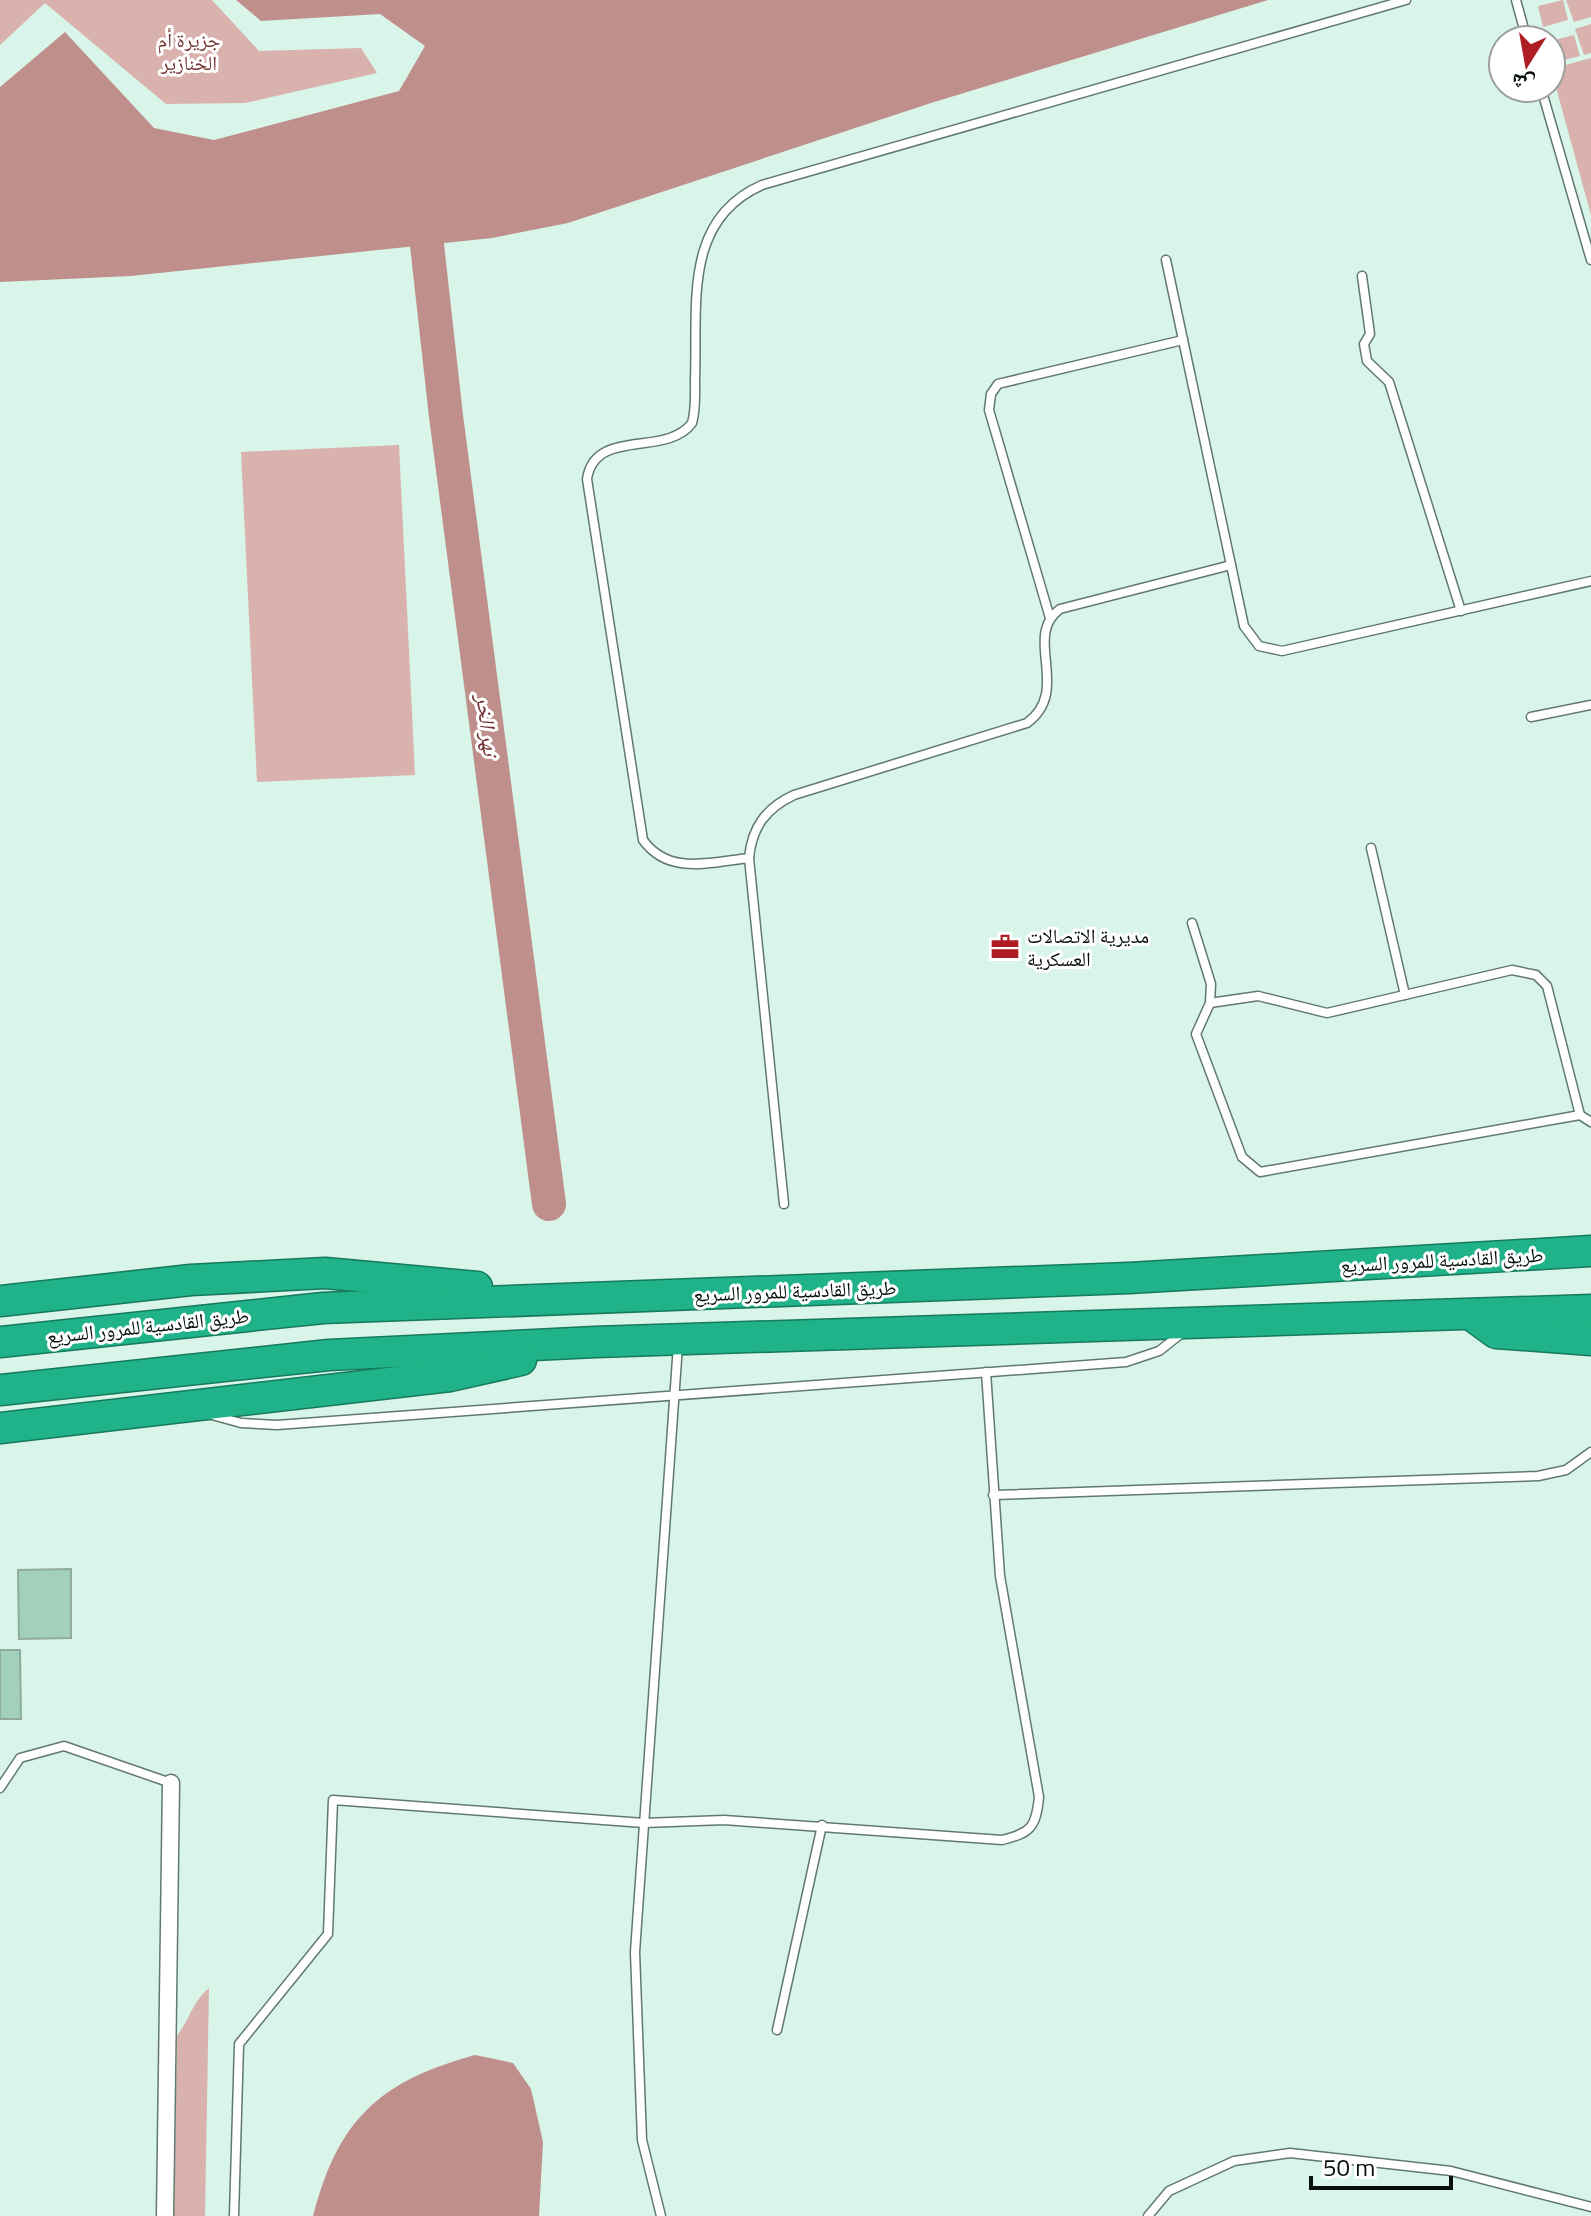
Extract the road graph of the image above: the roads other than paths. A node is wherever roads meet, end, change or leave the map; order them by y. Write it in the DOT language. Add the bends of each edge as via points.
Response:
graph roads {
  1 [pos="1406,0"];
  2 [pos="1516,0"];
  3 [pos="1523,24"];
  4 [pos="1546,104"];
  5 [pos="1591,256"];
  6 [pos="1166,260"];
  7 [pos="1362,276"];
  8 [pos="1183,340"];
  9 [pos="1231,565"];
  10 [pos="1591,581"];
  11 [pos="1461,611"];
  12 [pos="1050,618"];
  13 [pos="1591,705"];
  14 [pos="1531,717"];
  15 [pos="1371,848"];
  16 [pos="749,858"];
  17 [pos="1192,923"];
  18 [pos="1405,995"];
  19 [pos="1210,1003"];
  20 [pos="1580,1115"];
  21 [pos="1591,1122"];
  22 [pos="784,1204"];
  23 [pos="1591,1251"];
  24 [pos="590,1298"];
  25 [pos="0,1301"];
  26 [pos="1591,1310"];
  27 [pos="1473,1315"];
  28 [pos="1189,1324"];
  29 [pos="1591,1340"];
  30 [pos="678,1341"];
  31 [pos="0,1342"];
  32 [pos="595,1342"];
  33 [pos="986,1372"];
  34 [pos="0,1390"];
  35 [pos="675,1395"];
  36 [pos="189,1406"];
  37 [pos="0,1428"];
  38 [pos="1591,1452"];
  39 [pos="993,1495"];
  40 [pos="171,1783"];
  41 [pos="0,1788"];
  42 [pos="644,1823"];
  43 [pos="822,1825"];
  44 [pos="777,2030"];
  45 [pos="1591,2207"];
  46 [pos="165,2216"];
  47 [pos="234,2216"];
  48 [pos="661,2216"];
  49 [pos="1148,2216"];
  1 -- 16 [label="lane" via="762,185 738,197 718,216 701,253 692,423 678,436 601,452 587,479 643,840 657,856 674,864"];
  2 -- 3 [label="lane"];
  4 -- 5 [label="lane"];
  6 -- 8 [label="lane"];
  7 -- 11 [label="lane" via="1370,334 1364,344 1367,361 1389,382"];
  8 -- 9 [label="lane"];
  8 -- 12 [label="lane" via="998,384 991,394 989,410"];
  9 -- 11 [label="lane" via="1244,626 1266,649 1282,651"];
  9 -- 12 [label="lane" via="1067,607"];
  10 -- 11 [label="lane"];
  12 -- 16 [label="lane" via="1045,631 1047,695 1034,718 779,802 757,826"];
  13 -- 14 [label="lane"];
  15 -- 18 [label="lane"];
  16 -- 22 [label="lane"];
  17 -- 19 [label="lane" via="1211,984"];
  18 -- 19 [label="lane" via="1327,1013 1258,996"];
  18 -- 20 [label="lane" via="1512,970 1536,975 1547,986"];
  19 -- 20 [label="lane" via="1196,1034 1242,1157 1260,1172"];
  20 -- 21 [label="lane"];
  23 -- 24 [label="highway, طريق القادسية للمرور السريع" via="1129,1278"];
  24 -- 25 [label="highway" via="325,1273 191,1280"];
  24 -- 31 [label="highway, طريق القادسية للمرور السريع" via="323,1308"];
  26 -- 27 [label="highway"];
  27 -- 28 [label="highway"];
  27 -- 29 [label="highway" via="1496,1333"];
  28 -- 30 [label="highway"];
  28 -- 33 [label="lane" via="1170,1344 1136,1360"];
  30 -- 32 [label="highway"];
  30 -- 35 [label="lane"];
  32 -- 34 [label="highway" via="329,1355"];
  32 -- 36 [label="highway" via="450,1376"];
  33 -- 35 [label="lane"];
  33 -- 39 [label="lane"];
  35 -- 36 [label="lane" via="277,1425 223,1419"];
  35 -- 42 [label="lane"];
  36 -- 37 [label="highway"];
  38 -- 39 [label="lane" via="1566,1470 1538,1476"];
  39 -- 43 [label="lane" via="1000,1576 1039,1797 1037,1819 1023,1835 1002,1840"];
  40 -- 41 [label="lane" via="64,1746 20,1758"];
  40 -- 46 [label="street"];
  42 -- 43 [label="lane"];
  42 -- 47 [label="lane" via="333,1800 328,1934 239,2044"];
  42 -- 48 [label="lane" via="635,1952 642,2140"];
  43 -- 44 [label="lane"];
  45 -- 49 [label="lane" via="1451,2171 1290,2153 1234,2161 1169,2191"];
}
